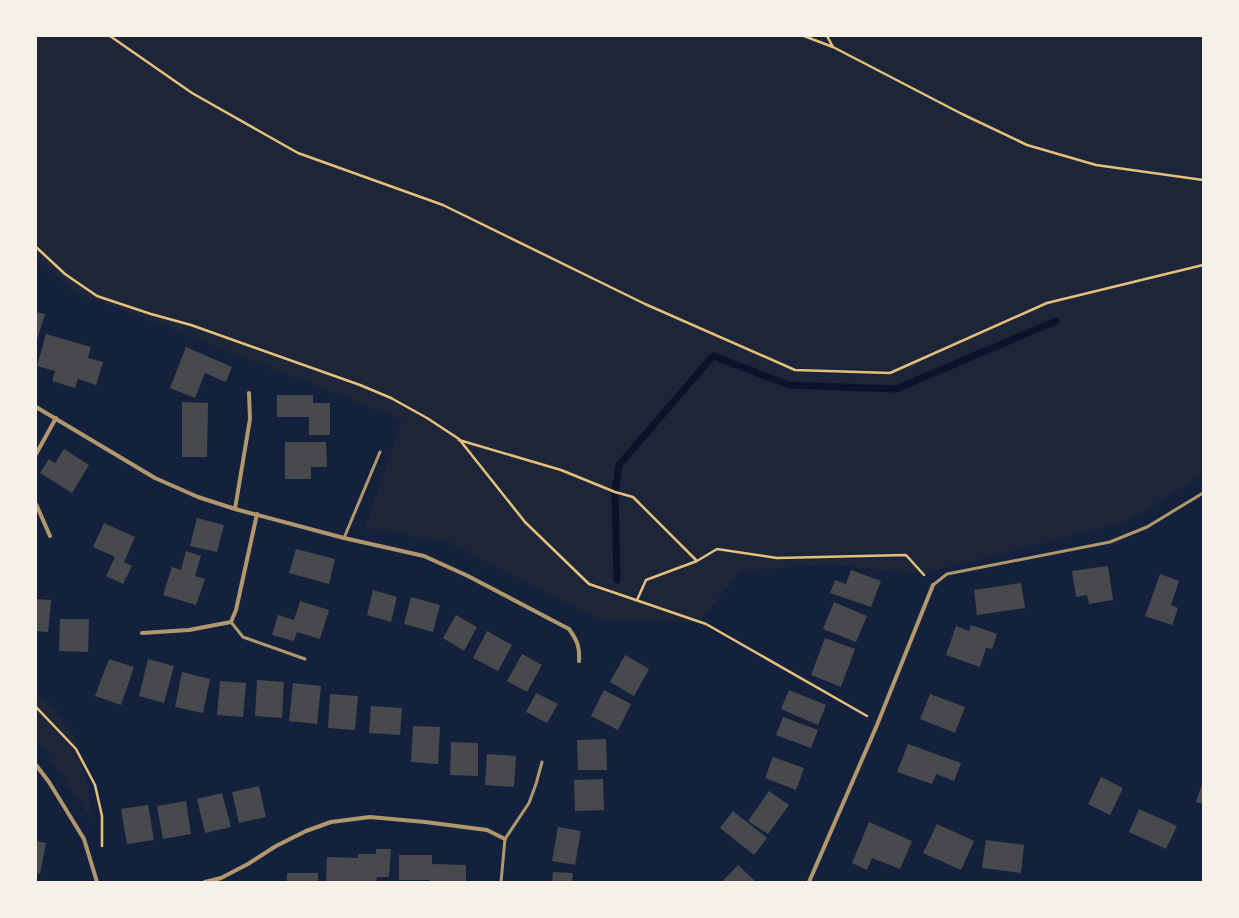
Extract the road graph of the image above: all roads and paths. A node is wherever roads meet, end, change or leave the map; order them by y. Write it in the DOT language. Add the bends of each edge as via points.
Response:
graph roads {
  1 [pos="110,36"];
  2 [pos="804,36"];
  3 [pos="827,36"];
  4 [pos="833,47"];
  5 [pos="1203,180"];
  6 [pos="36,247"];
  7 [pos="1203,265"];
  8 [pos="249,393"];
  9 [pos="36,407"];
  10 [pos="56,418"];
  11 [pos="459,440"];
  12 [pos="380,452"];
  13 [pos="36,454"];
  14 [pos="1203,493"];
  15 [pos="36,504"];
  16 [pos="235,509"];
  17 [pos="257,514"];
  18 [pos="50,536"];
  19 [pos="344,538"];
  20 [pos="697,561"];
  21 [pos="933,585"];
  22 [pos="637,600"];
  23 [pos="232,622"];
  24 [pos="142,632"];
  25 [pos="306,659"];
  26 [pos="579,661"];
  27 [pos="36,707"];
  28 [pos="878,722"];
  29 [pos="542,762"];
  30 [pos="36,765"];
  31 [pos="505,839"];
  32 [pos="102,852"];
  33 [pos="97,882"];
  34 [pos="205,882"];
  35 [pos="502,882"];
  36 [pos="809,882"];
  1 -- 7 [label="path" via="192,93 298,153 443,205 645,304 795,370 890,374 1047,303"];
  2 -- 4 [label="path"];
  3 -- 4 [label="path"];
  4 -- 5 [label="path" via="1027,145 1096,165"];
  6 -- 11 [label="path" via="65,274 97,296 191,325 360,385 391,398 427,418"];
  8 -- 16 [label="street" via="250,419"];
  9 -- 10 [label="street"];
  10 -- 13 [label="street"];
  10 -- 16 [label="street" via="155,478 198,497"];
  11 -- 20 [label="path" via="561,470 633,497"];
  11 -- 22 [label="path" via="525,522 589,584"];
  12 -- 19 [label="lane"];
  14 -- 21 [label="lane" via="1148,527 1110,542 947,574"];
  15 -- 18 [label="street"];
  16 -- 17 [label="street"];
  17 -- 19 [label="street"];
  17 -- 23 [label="street"];
  19 -- 26 [label="street" via="424,556 468,576 569,629 576,639"];
  20 -- 21 [label="path" via="717,549 777,558 906,555"];
  20 -- 22 [label="path" via="646,580"];
  21 -- 28 [label="street"];
  22 -- 28 [label="path" via="706,624"];
  23 -- 24 [label="street" via="189,630"];
  23 -- 25 [label="lane" via="243,637"];
  27 -- 32 [label="path" via="76,749 95,785 102,816"];
  28 -- 36 [label="street"];
  29 -- 31 [label="lane" via="529,803"];
  30 -- 33 [label="street" via="84,839"];
  31 -- 34 [label="street" via="487,830 425,822 370,817 331,822 276,846 220,878"];
  31 -- 35 [label="lane"];
}
